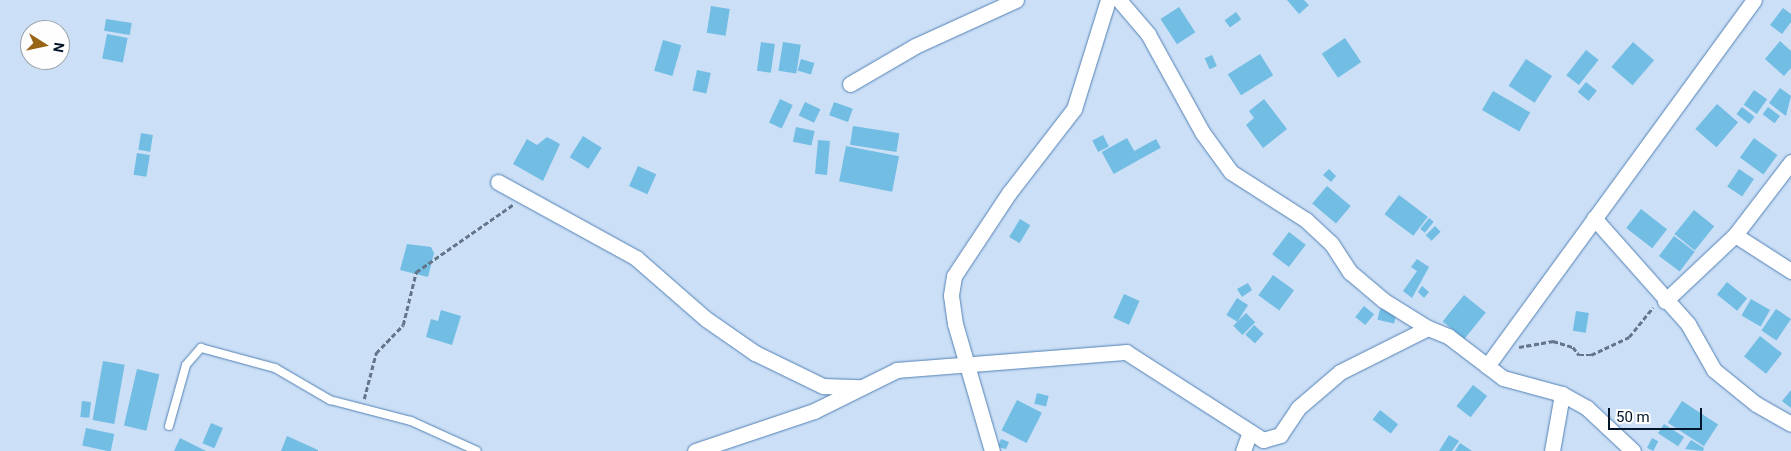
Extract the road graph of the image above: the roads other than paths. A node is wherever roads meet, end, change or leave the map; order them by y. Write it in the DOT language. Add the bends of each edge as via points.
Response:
graph roads {
  1 [pos="1016,0"];
  2 [pos="1108,0"];
  3 [pos="1120,0"];
  4 [pos="1754,0"];
  5 [pos="850,84"];
  6 [pos="1791,162"];
  7 [pos="498,182"];
  8 [pos="1594,218"];
  9 [pos="1735,236"];
  10 [pos="1791,271"];
  11 [pos="1665,301"];
  12 [pos="1428,328"];
  13 [pos="966,362"];
  14 [pos="1487,366"];
  15 [pos="862,387"];
  16 [pos="1562,394"];
  17 [pos="1791,424"];
  18 [pos="170,426"];
  19 [pos="1250,432"];
  20 [pos="477,451"];
  21 [pos="695,451"];
  22 [pos="992,451"];
  23 [pos="1243,451"];
  24 [pos="1552,451"];
  25 [pos="1633,451"];
  1 -- 5 [label="street" via="915,46"];
  2 -- 13 [label="street" via="1074,109 1009,193 954,276 951,295"];
  3 -- 12 [label="street" via="1148,34 1202,132 1231,172 1306,220 1331,243 1350,272 1383,300"];
  4 -- 8 [label="street"];
  6 -- 9 [label="street"];
  7 -- 15 [label="street" via="636,258 706,319 755,353 823,386"];
  8 -- 11 [label="street"];
  8 -- 14 [label="street"];
  9 -- 10 [label="street"];
  9 -- 11 [label="street"];
  11 -- 17 [label="street" via="1692,331 1714,370 1756,404"];
  12 -- 14 [label="street" via="1448,336"];
  12 -- 19 [label="street" via="1340,372 1298,408 1280,435 1263,440"];
  13 -- 15 [label="street" via="897,370"];
  13 -- 19 [label="street" via="1126,352"];
  13 -- 22 [label="street"];
  14 -- 16 [label="street" via="1503,378"];
  15 -- 21 [label="street" via="814,411"];
  16 -- 24 [label="street"];
  16 -- 25 [label="street" via="1611,425"];
  18 -- 20 [label="lane" via="186,365 202,348 274,368 330,400 411,421"];
  19 -- 23 [label="street"];
}
